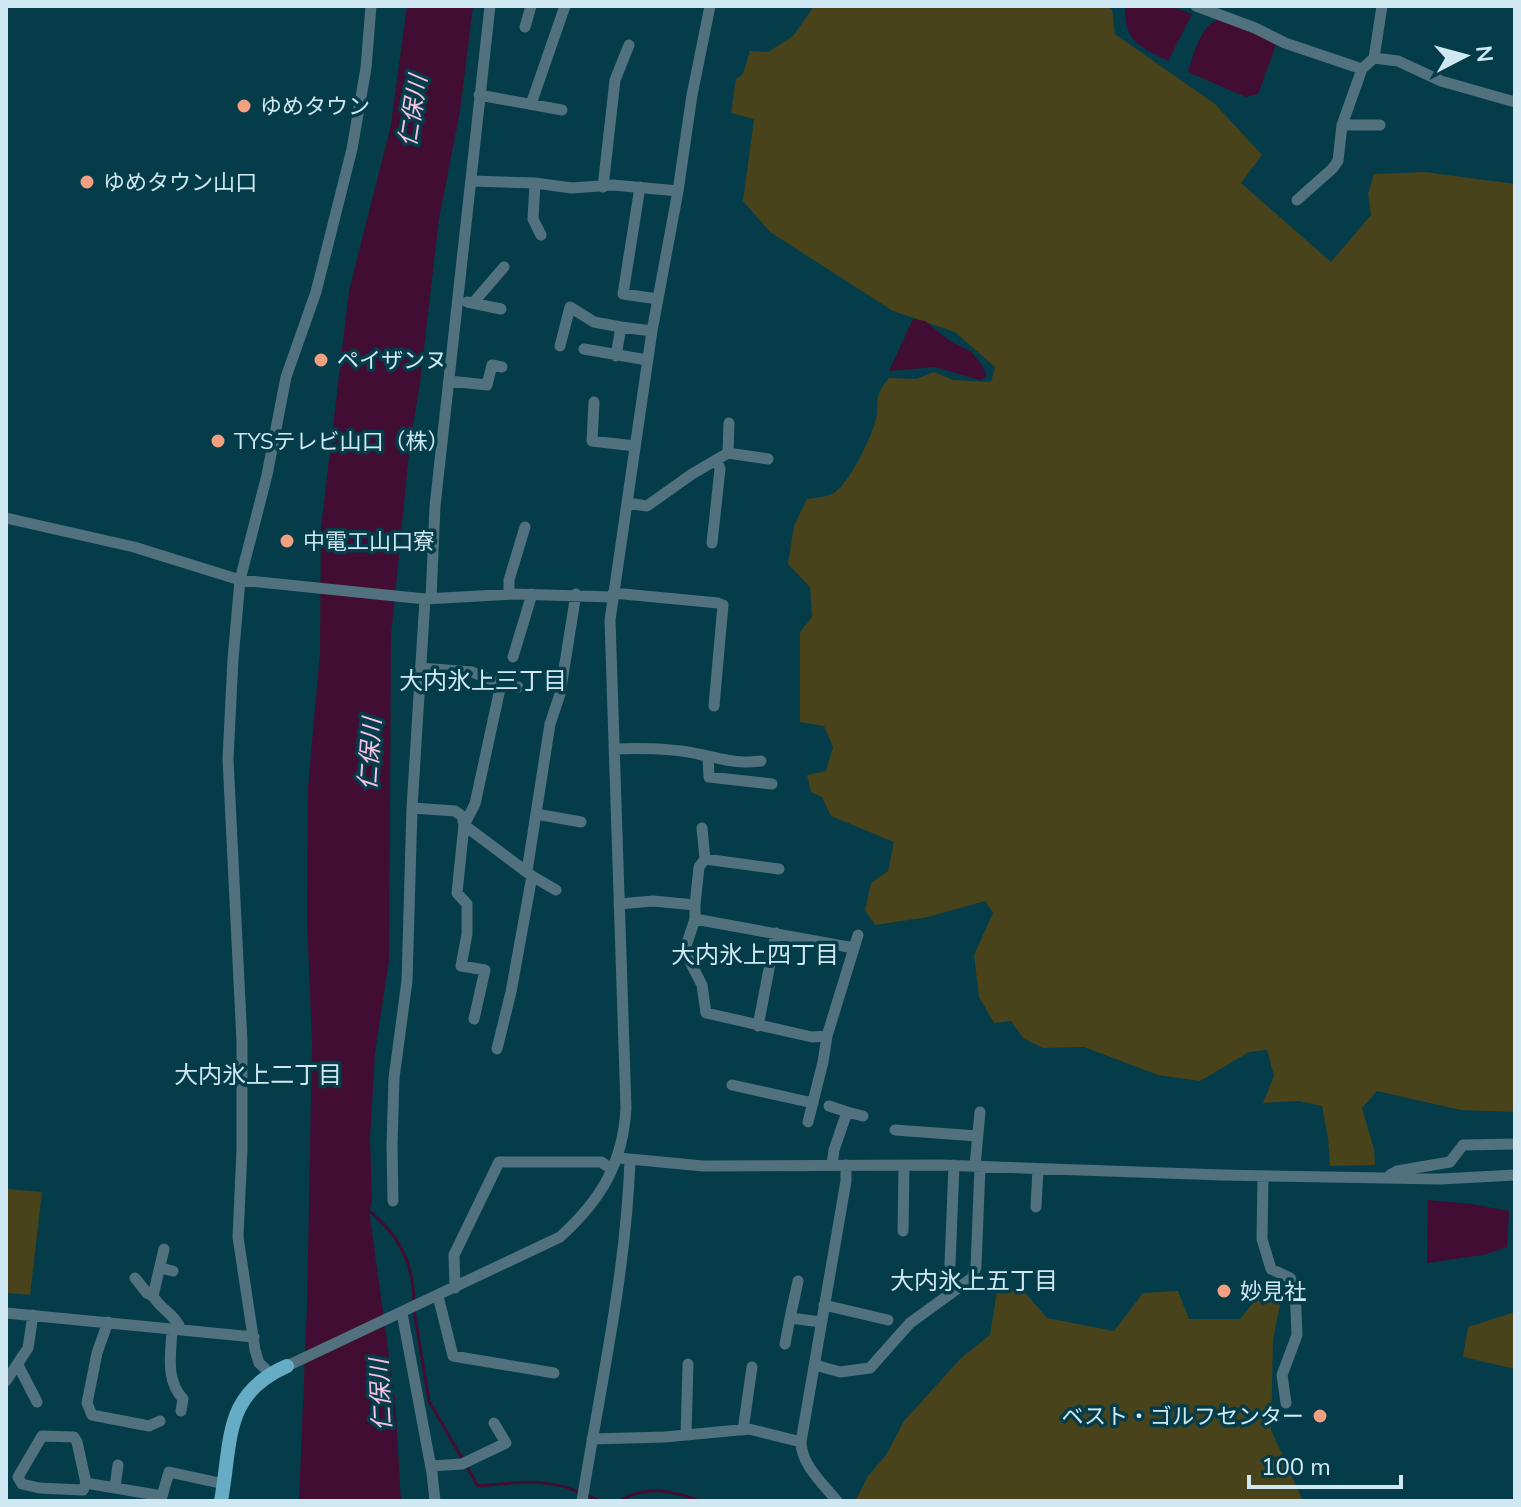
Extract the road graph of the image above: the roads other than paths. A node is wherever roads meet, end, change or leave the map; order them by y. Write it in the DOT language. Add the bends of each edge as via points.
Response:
graph roads {
  1 [pos="371,6"];
  2 [pos="490,6"];
  3 [pos="531,6"];
  4 [pos="565,6"];
  5 [pos="710,6"];
  6 [pos="1196,6"];
  7 [pos="1382,6"];
  8 [pos="525,27"];
  9 [pos="629,45"];
  10 [pos="1374,58"];
  11 [pos="1362,69"];
  12 [pos="479,95"];
  13 [pos="1515,102"];
  14 [pos="531,104"];
  15 [pos="562,110"];
  16 [pos="1342,125"];
  17 [pos="1380,125"];
  18 [pos="472,181"];
  19 [pos="535,183"];
  20 [pos="603,187"];
  21 [pos="640,187"];
  22 [pos="678,191"];
  23 [pos="1297,200"];
  24 [pos="541,235"];
  25 [pos="504,267"];
  26 [pos="658,299"];
  27 [pos="459,301"];
  28 [pos="473,303"];
  29 [pos="501,309"];
  30 [pos="621,327"];
  31 [pos="652,331"];
  32 [pos="560,346"];
  33 [pos="584,349"];
  34 [pos="616,356"];
  35 [pos="647,360"];
  36 [pos="502,367"];
  37 [pos="449,381"];
  38 [pos="594,402"];
  39 [pos="729,423"];
  40 [pos="635,446"];
  41 [pos="728,453"];
  42 [pos="768,459"];
  43 [pos="717,460"];
  44 [pos="627,503"];
  45 [pos="6,518"];
  46 [pos="525,527"];
  47 [pos="712,543"];
  48 [pos="240,580"];
  49 [pos="509,594"];
  50 [pos="532,594"];
  51 [pos="576,594"];
  52 [pos="613,595"];
  53 [pos="425,599"];
  54 [pos="513,657"];
  55 [pos="420,668"];
  56 [pos="501,684"];
  57 [pos="518,687"];
  58 [pos="714,706"];
  59 [pos="614,749"];
  60 [pos="708,757"];
  61 [pos="761,761"];
  62 [pos="772,784"];
  63 [pos="412,808"];
  64 [pos="536,814"];
  65 [pos="581,822"];
  66 [pos="464,825"];
  67 [pos="702,828"];
  68 [pos="705,859"];
  69 [pos="779,869"];
  70 [pos="529,873"];
  71 [pos="556,890"];
  72 [pos="619,904"];
  73 [pos="695,905"];
  74 [pos="695,919"];
  75 [pos="776,933"];
  76 [pos="858,935"];
  77 [pos="854,948"];
  78 [pos="474,1019"];
  79 [pos="758,1026"];
  80 [pos="827,1036"];
  81 [pos="497,1049"];
  82 [pos="732,1085"];
  83 [pos="813,1103"];
  84 [pos="829,1106"];
  85 [pos="847,1112"];
  86 [pos="980,1112"];
  87 [pos="863,1116"];
  88 [pos="808,1122"];
  89 [pos="895,1130"];
  90 [pos="977,1136"];
  91 [pos="1515,1144"];
  92 [pos="620,1162"];
  93 [pos="832,1165"];
  94 [pos="846,1165"];
  95 [pos="904,1165"];
  96 [pos="954,1165"];
  97 [pos="978,1166"];
  98 [pos="1038,1169"];
  99 [pos="1515,1175"];
  100 [pos="1263,1176"];
  101 [pos="1386,1177"];
  102 [pos="393,1201"];
  103 [pos="1036,1207"];
  104 [pos="903,1231"];
  105 [pos="164,1249"];
  106 [pos="950,1264"];
  107 [pos="160,1268"];
  108 [pos="173,1271"];
  109 [pos="135,1278"];
  110 [pos="798,1281"];
  111 [pos="455,1288"];
  112 [pos="153,1296"];
  113 [pos="438,1296"];
  114 [pos="824,1305"];
  115 [pos="6,1313"];
  116 [pos="33,1315"];
  117 [pos="396,1315"];
  118 [pos="790,1318"];
  119 [pos="888,1320"];
  120 [pos="108,1322"];
  121 [pos="821,1322"];
  122 [pos="176,1330"];
  123 [pos="254,1337"];
  124 [pos="785,1344"];
  125 [pos="688,1364"];
  126 [pos="18,1365"];
  127 [pos="290,1365"];
  128 [pos="815,1365"];
  129 [pos="752,1367"];
  130 [pos="554,1373"];
  131 [pos="271,1374"];
  132 [pos="6,1381"];
  133 [pos="37,1402"];
  134 [pos="1286,1403"];
  135 [pos="181,1411"];
  136 [pos="160,1421"];
  137 [pos="494,1423"];
  138 [pos="743,1430"];
  139 [pos="686,1435"];
  140 [pos="592,1439"];
  141 [pos="801,1442"];
  142 [pos="118,1465"];
  143 [pos="431,1466"];
  144 [pos="86,1483"];
  145 [pos="224,1484"];
  146 [pos="115,1487"];
  147 [pos="221,1501"];
  148 [pos="435,1501"];
  149 [pos="582,1501"];
  150 [pos="837,1501"];
  1 -- 48 [label="street" via="352,149 316,292 286,377"];
  2 -- 12 [label="street"];
  3 -- 8 [label="street"];
  4 -- 14 [label="street"];
  5 -- 22 [label="street"];
  6 -- 11 [label="street"];
  7 -- 10 [label="street"];
  9 -- 20 [label="street" via="615,80"];
  10 -- 11 [label="street"];
  10 -- 13 [label="street" via="1398,61 1441,81"];
  11 -- 16 [label="street"];
  12 -- 14 [label="street"];
  12 -- 18 [label="street"];
  14 -- 15 [label="street"];
  16 -- 17 [label="street"];
  16 -- 23 [label="street" via="1338,161"];
  18 -- 19 [label="street"];
  18 -- 27 [label="street"];
  19 -- 20 [label="street"];
  19 -- 24 [label="street" via="533,219"];
  20 -- 21 [label="street"];
  21 -- 22 [label="street"];
  21 -- 26 [label="street" via="623,294"];
  22 -- 26 [label="street"];
  25 -- 28 [label="street"];
  26 -- 31 [label="street"];
  27 -- 28 [label="street"];
  27 -- 37 [label="street"];
  28 -- 29 [label="street"];
  30 -- 31 [label="street"];
  30 -- 32 [label="street" via="594,322 570,307"];
  30 -- 34 [label="street"];
  31 -- 35 [label="street"];
  33 -- 34 [label="street"];
  34 -- 35 [label="street"];
  35 -- 40 [label="street"];
  36 -- 37 [label="street" via="492,365 487,385"];
  37 -- 53 [label="street"];
  38 -- 40 [label="street" via="592,441"];
  39 -- 41 [label="street"];
  40 -- 44 [label="street"];
  41 -- 42 [label="street"];
  41 -- 43 [label="street"];
  43 -- 44 [label="street" via="647,506"];
  43 -- 47 [label="street"];
  44 -- 52 [label="street"];
  45 -- 48 [label="street" via="134,547"];
  46 -- 49 [label="street"];
  48 -- 53 [label="street"];
  48 -- 123 [label="street" via="228,759 242,1042 238,1237"];
  49 -- 50 [label="street"];
  49 -- 53 [label="street"];
  50 -- 51 [label="street"];
  50 -- 54 [label="street"];
  51 -- 52 [label="street"];
  51 -- 64 [label="street"];
  52 -- 58 [label="street" via="723,605"];
  52 -- 59 [label="street" via="609,650"];
  53 -- 55 [label="street"];
  55 -- 56 [label="street" via="472,672"];
  55 -- 63 [label="street"];
  56 -- 57 [label="street"];
  56 -- 66 [label="street" via="475,804"];
  59 -- 60 [label="street" via="669,749"];
  59 -- 72 [label="street"];
  60 -- 61 [label="street"];
  60 -- 62 [label="street" via="709,777"];
  63 -- 66 [label="street" via="455,811"];
  63 -- 102 [label="street" via="407,981 394,1078"];
  64 -- 65 [label="street"];
  64 -- 70 [label="street"];
  66 -- 70 [label="street"];
  66 -- 78 [label="street" via="457,893 467,904 461,966 485,970"];
  67 -- 68 [label="street"];
  68 -- 69 [label="street"];
  68 -- 73 [label="street" via="699,867"];
  70 -- 71 [label="street"];
  70 -- 81 [label="street"];
  72 -- 73 [label="street"];
  72 -- 92 [label="street" via="626,1108"];
  73 -- 74 [label="street"];
  74 -- 75 [label="street"];
  74 -- 79 [label="street" via="687,956 702,985 706,1013"];
  75 -- 77 [label="street"];
  75 -- 79 [label="street"];
  76 -- 77 [label="street"];
  77 -- 80 [label="street"];
  79 -- 80 [label="street"];
  80 -- 83 [label="street"];
  82 -- 83 [label="street"];
  83 -- 88 [label="street"];
  84 -- 85 [label="street"];
  85 -- 87 [label="street"];
  85 -- 93 [label="street"];
  86 -- 90 [label="street"];
  89 -- 90 [label="street"];
  90 -- 97 [label="street"];
  91 -- 101 [label="street" via="1463,1145 1450,1162"];
  92 -- 93 [label="street"];
  92 -- 111 [label="street" via="589,1208 560,1237"];
  92 -- 111 [label="street" via="499,1162 454,1255"];
  92 -- 140 [label="street" via="628,1208"];
  93 -- 94 [label="street"];
  94 -- 95 [label="street"];
  94 -- 114 [label="street"];
  95 -- 96 [label="street"];
  95 -- 104 [label="street"];
  96 -- 97 [label="street"];
  96 -- 106 [label="street" via="956,1215 947,1243"];
  97 -- 98 [label="street"];
  97 -- 128 [label="street" via="972,1278 910,1323 870,1368 840,1372"];
  98 -- 100 [label="street"];
  98 -- 103 [label="street"];
  99 -- 101 [label="street"];
  100 -- 101 [label="street"];
  100 -- 134 [label="street" via="1262,1239 1271,1269 1290,1278 1295,1287 1297,1335 1282,1375"];
  105 -- 107 [label="street"];
  107 -- 108 [label="street"];
  107 -- 112 [label="street"];
  109 -- 112 [label="street"];
  110 -- 118 [label="street"];
  111 -- 113 [label="street"];
  112 -- 122 [label="street" via="179,1324"];
  113 -- 117 [label="street"];
  113 -- 130 [label="street" via="453,1356"];
  114 -- 119 [label="street"];
  114 -- 121 [label="street"];
  115 -- 116 [label="street"];
  116 -- 120 [label="street"];
  116 -- 126 [label="street" via="28,1348"];
  117 -- 127 [label="street"];
  117 -- 143 [label="street"];
  118 -- 121 [label="street"];
  118 -- 124 [label="street"];
  120 -- 122 [label="street"];
  120 -- 136 [label="street" via="87,1403 92,1415 149,1426"];
  121 -- 128 [label="street"];
  122 -- 123 [label="street"];
  122 -- 135 [label="street" via="172,1386 183,1399"];
  123 -- 131 [label="street" via="259,1363"];
  125 -- 139 [label="street"];
  126 -- 132 [label="street"];
  126 -- 133 [label="street"];
  127 -- 131 [label="main road"];
  128 -- 141 [label="street"];
  129 -- 138 [label="street"];
  131 -- 145 [label="main road" via="242,1400"];
  137 -- 143 [label="street" via="506,1443 466,1463"];
  138 -- 139 [label="street"];
  138 -- 141 [label="street"];
  139 -- 140 [label="street"];
  140 -- 149 [label="street"];
  141 -- 150 [label="street" via="807,1464"];
  142 -- 146 [label="street"];
  143 -- 148 [label="street"];
  144 -- 144 [label="street" via="74,1437 42,1436 18,1477 22,1484 39,1488 83,1490"];
  144 -- 146 [label="street"];
  145 -- 146 [label="street" via="169,1472 162,1496"];
  145 -- 147 [label="main road"];
}
